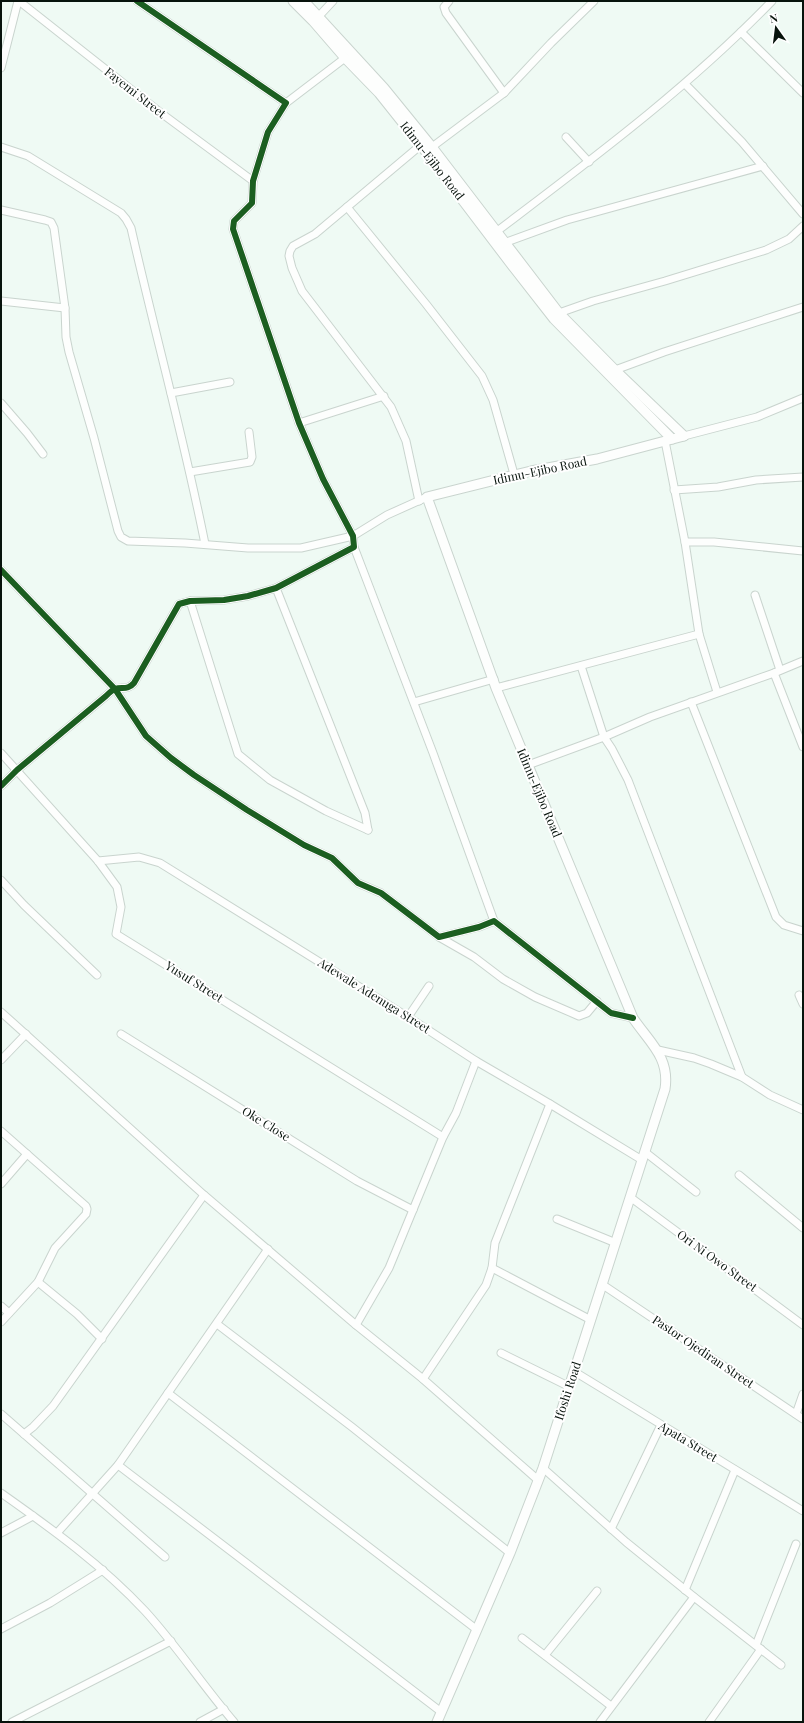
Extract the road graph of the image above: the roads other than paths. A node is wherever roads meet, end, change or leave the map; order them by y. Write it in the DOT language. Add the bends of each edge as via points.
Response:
graph roads {
  1 [pos="18,1"];
  2 [pos="137,1"];
  3 [pos="293,1"];
  4 [pos="304,1"];
  5 [pos="333,1"];
  6 [pos="450,1"];
  7 [pos="594,1"];
  8 [pos="772,1"];
  9 [pos="319,16"];
  10 [pos="741,32"];
  11 [pos="345,58"];
  12 [pos="1,68"];
  13 [pos="686,84"];
  14 [pos="504,93"];
  15 [pos="803,93"];
  16 [pos="286,103"];
  17 [pos="566,137"];
  18 [pos="421,145"];
  19 [pos="1,147"];
  20 [pos="432,147"];
  21 [pos="589,162"];
  22 [pos="763,166"];
  23 [pos="253,182"];
  24 [pos="347,208"];
  25 [pos="1,210"];
  26 [pos="803,214"];
  27 [pos="803,226"];
  28 [pos="496,232"];
  29 [pos="504,242"];
  30 [pos="514,262"];
  31 [pos="1,302"];
  32 [pos="803,307"];
  33 [pos="65,308"];
  34 [pos="559,313"];
  35 [pos="567,327"];
  36 [pos="615,370"];
  37 [pos="230,382"];
  38 [pos="171,393"];
  39 [pos="384,396"];
  40 [pos="803,398"];
  41 [pos="1,403"];
  42 [pos="299,423"];
  43 [pos="249,432"];
  44 [pos="684,436"];
  45 [pos="668,440"];
  46 [pos="43,454"];
  47 [pos="190,472"];
  48 [pos="514,474"];
  49 [pos="803,477"];
  50 [pos="674,490"];
  51 [pos="423,499"];
  52 [pos="353,536"];
  53 [pos="684,542"];
  54 [pos="205,544"];
  55 [pos="354,547"];
  56 [pos="803,551"];
  57 [pos="1,570"];
  58 [pos="276,588"];
  59 [pos="755,595"];
  60 [pos="190,601"];
  61 [pos="699,634"];
  62 [pos="803,661"];
  63 [pos="581,666"];
  64 [pos="777,672"];
  65 [pos="495,684"];
  66 [pos="115,689"];
  67 [pos="717,692"];
  68 [pos="414,702"];
  69 [pos="691,702"];
  70 [pos="604,737"];
  71 [pos="803,747"];
  72 [pos="1,753"];
  73 [pos="528,765"];
  74 [pos="16,770"];
  75 [pos="1,786"];
  76 [pos="98,861"];
  77 [pos="1,880"];
  78 [pos="494,921"];
  79 [pos="803,931"];
  80 [pos="438,937"];
  81 [pos="98,975"];
  82 [pos="429,986"];
  83 [pos="799,995"];
  84 [pos="597,1001"];
  85 [pos="803,1004"];
  86 [pos="1,1012"];
  87 [pos="408,1017"];
  88 [pos="633,1018"];
  89 [pos="26,1034"];
  90 [pos="121,1034"];
  91 [pos="658,1050"];
  92 [pos="1,1060"];
  93 [pos="476,1061"];
  94 [pos="742,1077"];
  95 [pos="550,1104"];
  96 [pos="803,1110"];
  97 [pos="1,1131"];
  98 [pos="443,1137"];
  99 [pos="27,1154"];
  100 [pos="643,1156"];
  101 [pos="739,1175"];
  102 [pos="1,1184"];
  103 [pos="696,1192"];
  104 [pos="204,1195"];
  105 [pos="630,1197"];
  106 [pos="413,1210"];
  107 [pos="556,1219"];
  108 [pos="803,1228"];
  109 [pos="616,1243"];
  110 [pos="268,1249"];
  111 [pos="492,1268"];
  112 [pos="38,1282"];
  113 [pos="603,1285"];
  114 [pos="1,1306"];
  115 [pos="9,1313"];
  116 [pos="591,1320"];
  117 [pos="1,1322"];
  118 [pos="216,1324"];
  119 [pos="356,1325"];
  120 [pos="803,1325"];
  121 [pos="102,1339"];
  122 [pos="501,1353"];
  123 [pos="574,1372"];
  124 [pos="423,1379"];
  125 [pos="570,1387"];
  126 [pos="168,1393"];
  127 [pos="803,1394"];
  128 [pos="1,1414"];
  129 [pos="796,1414"];
  130 [pos="803,1419"];
  131 [pos="660,1425"];
  132 [pos="24,1434"];
  133 [pos="118,1465"];
  134 [pos="543,1468"];
  135 [pos="735,1470"];
  136 [pos="538,1480"];
  137 [pos="1,1493"];
  138 [pos="93,1493"];
  139 [pos="803,1510"];
  140 [pos="33,1516"];
  141 [pos="611,1530"];
  142 [pos="1,1533"];
  143 [pos="57,1533"];
  144 [pos="796,1544"];
  145 [pos="510,1553"];
  146 [pos="165,1557"];
  147 [pos="103,1570"];
  148 [pos="685,1590"];
  149 [pos="597,1591"];
  150 [pos="694,1597"];
  151 [pos="476,1628"];
  152 [pos="1,1629"];
  153 [pos="522,1638"];
  154 [pos="171,1641"];
  155 [pos="758,1647"];
  156 [pos="545,1655"];
  157 [pos="781,1665"];
  158 [pos="611,1706"];
  159 [pos="224,1710"];
  160 [pos="440,1712"];
  161 [pos="12,1722"];
  162 [pos="200,1722"];
  163 [pos="234,1722"];
  164 [pos="437,1722"];
  165 [pos="600,1722"];
  166 [pos="709,1722"];
  1 -- 12 [label="street"];
  1 -- 23 [label="street, Fayemi Street"];
  2 -- 16 [label="street"];
  3 -- 11 [label="main road, Idimu-Ejibo Road" via="314,21"];
  4 -- 9 [label="main road, Idimu-Ejibo Road"];
  5 -- 9 [label="street"];
  6 -- 14 [label="street" via="444,7 446,13"];
  7 -- 14 [label="street"];
  8 -- 10 [label="street"];
  9 -- 20 [label="main road, Idimu-Ejibo Road" via="384,88"];
  10 -- 13 [label="street"];
  10 -- 15 [label="street"];
  11 -- 16 [label="street"];
  11 -- 18 [label="main road, Idimu-Ejibo Road" via="379,93"];
  13 -- 21 [label="street"];
  13 -- 22 [label="street"];
  14 -- 20 [label="street"];
  16 -- 23 [label="street" via="268,132"];
  17 -- 21 [label="street"];
  18 -- 24 [label="street"];
  18 -- 30 [label="main road, Idimu-Ejibo Road"];
  19 -- 38 [label="street" via="28,156 121,213 126,219 131,228"];
  20 -- 28 [label="main road, Idimu-Ejibo Road"];
  21 -- 28 [label="street"];
  22 -- 26 [label="street"];
  22 -- 29 [label="street" via="567,220"];
  23 -- 42 [label="street" via="252,203 234,221 233,229"];
  24 -- 39 [label="street" via="315,234 293,246 290,251 290,262 302,291"];
  24 -- 48 [label="street" via="482,376 493,400"];
  25 -- 33 [label="street" via="51,222"];
  27 -- 34 [label="street" via="789,239 766,250"];
  28 -- 29 [label="main road, Idimu-Ejibo Road"];
  29 -- 30 [label="main road, Idimu-Ejibo Road"];
  30 -- 34 [label="main road, Idimu-Ejibo Road"];
  30 -- 35 [label="main road, Idimu-Ejibo Road"];
  31 -- 33 [label="street"];
  32 -- 36 [label="street"];
  33 -- 54 [label="street" via="69,352 121,537 128,540"];
  34 -- 35 [label="main road, Idimu-Ejibo Road"];
  35 -- 36 [label="main road, Idimu-Ejibo Road"];
  35 -- 45 [label="main road, Idimu-Ejibo Road"];
  36 -- 44 [label="main road, Idimu-Ejibo Road"];
  37 -- 38 [label="street"];
  38 -- 47 [label="street"];
  39 -- 42 [label="street"];
  39 -- 51 [label="street" via="406,441"];
  40 -- 44 [label="street" via="757,417"];
  41 -- 46 [label="street"];
  42 -- 52 [label="street" via="323,479"];
  43 -- 47 [label="street" via="252,457 250,462"];
  44 -- 45 [label="main road"];
  45 -- 48 [label="main road, Idimu-Ejibo Road" via="596,459"];
  45 -- 50 [label="street"];
  47 -- 54 [label="street"];
  48 -- 51 [label="main road, Idimu-Ejibo Road"];
  49 -- 50 [label="street"];
  50 -- 53 [label="street"];
  51 -- 52 [label="street" via="387,515"];
  51 -- 65 [label="main road, Idimu-Ejibo Road"];
  52 -- 54 [label="street" via="301,548 248,548"];
  52 -- 55 [label="street"];
  53 -- 56 [label="street" via="714,542"];
  53 -- 61 [label="street"];
  55 -- 58 [label="street"];
  55 -- 68 [label="street"];
  57 -- 66 [label="street"];
  58 -- 60 [label="street" via="224,600"];
  58 -- 60 [label="street" via="365,813 368,830 292,793 270,780 238,754"];
  59 -- 64 [label="street"];
  60 -- 66 [label="street" via="176,607 130,687"];
  61 -- 63 [label="street"];
  61 -- 67 [label="street"];
  62 -- 64 [label="street"];
  63 -- 65 [label="street"];
  63 -- 70 [label="street"];
  64 -- 67 [label="street"];
  64 -- 71 [label="street"];
  65 -- 68 [label="street"];
  65 -- 73 [label="main road, Idimu-Ejibo Road"];
  66 -- 74 [label="street"];
  66 -- 80 [label="street" via="146,736 171,758 247,810 304,845 332,858 358,883 381,893"];
  67 -- 69 [label="street"];
  68 -- 78 [label="street"];
  69 -- 70 [label="street"];
  69 -- 79 [label="street" via="776,917 784,925"];
  70 -- 73 [label="street"];
  70 -- 94 [label="street" via="628,780"];
  72 -- 74 [label="street, Yusuf Street"];
  73 -- 88 [label="main road, Idimu-Ejibo Road"];
  74 -- 75 [label="street"];
  74 -- 76 [label="street, Yusuf Street"];
  76 -- 87 [label="street, Adewale Adenuga Street" via="139,857 160,863"];
  76 -- 98 [label="street, Yusuf Street" via="117,887 121,907 116,934"];
  77 -- 81 [label="street"];
  78 -- 80 [label="street"];
  78 -- 84 [label="street"];
  80 -- 84 [label="street" via="535,998 579,1016 587,1013"];
  82 -- 87 [label="street"];
  83 -- 85 [label="street"];
  84 -- 88 [label="street" via="611,1013"];
  86 -- 89 [label="street"];
  87 -- 93 [label="street, Adewale Adenuga Street"];
  88 -- 91 [label="main road, Idimu-Ejibo Road"];
  89 -- 92 [label="street"];
  89 -- 104 [label="street"];
  90 -- 106 [label="street, Oke Close" via="357,1181"];
  91 -- 94 [label="street" via="694,1058"];
  91 -- 100 [label="main road, Ifoshi Road" via="666,1080"];
  93 -- 95 [label="street, Adewale Adenuga Street"];
  93 -- 98 [label="street" via="456,1113"];
  94 -- 96 [label="street" via="770,1095"];
  95 -- 100 [label="street, Adewale Adenuga Street"];
  95 -- 111 [label="street" via="495,1243"];
  97 -- 99 [label="street"];
  98 -- 106 [label="street"];
  99 -- 102 [label="street"];
  99 -- 112 [label="street" via="87,1209 86,1214 55,1248"];
  100 -- 103 [label="street, Adewale Adenuga Street"];
  100 -- 105 [label="main road, Ifoshi Road"];
  101 -- 108 [label="street"];
  104 -- 110 [label="street"];
  104 -- 121 [label="street"];
  105 -- 109 [label="main road, Ifoshi Road"];
  105 -- 120 [label="street, Ori Ni Owo Street"];
  106 -- 119 [label="street" via="389,1268"];
  107 -- 109 [label="street"];
  109 -- 113 [label="main road, Ifoshi Road"];
  110 -- 118 [label="street"];
  110 -- 119 [label="street"];
  111 -- 116 [label="street"];
  111 -- 124 [label="street" via="486,1285"];
  112 -- 115 [label="street"];
  112 -- 121 [label="street" via="77,1314"];
  113 -- 116 [label="main road, Ifoshi Road"];
  113 -- 129 [label="street, Pastor Ojediran Street"];
  114 -- 115 [label="street"];
  115 -- 117 [label="street"];
  116 -- 123 [label="main road, Ifoshi Road"];
  118 -- 126 [label="street"];
  118 -- 145 [label="street" via="352,1427"];
  119 -- 124 [label="street"];
  121 -- 132 [label="street" via="53,1406"];
  122 -- 125 [label="street"];
  123 -- 125 [label="main road, Ifoshi Road"];
  123 -- 131 [label="street, Apata Street"];
  124 -- 136 [label="street"];
  125 -- 134 [label="main road, Ifoshi Road"];
  126 -- 133 [label="street"];
  126 -- 151 [label="street"];
  127 -- 129 [label="street"];
  128 -- 132 [label="street"];
  129 -- 130 [label="street, Pastor Ojediran Street"];
  131 -- 135 [label="street, Apata Street"];
  131 -- 141 [label="street"];
  132 -- 138 [label="street"];
  133 -- 138 [label="street"];
  133 -- 160 [label="street"];
  134 -- 136 [label="main road, Ifoshi Road"];
  134 -- 141 [label="street"];
  135 -- 139 [label="street, Apata Street"];
  135 -- 148 [label="street"];
  136 -- 145 [label="main road, Ifoshi Road"];
  137 -- 140 [label="street"];
  138 -- 143 [label="street"];
  138 -- 146 [label="street"];
  140 -- 142 [label="street"];
  140 -- 143 [label="street"];
  141 -- 148 [label="street"];
  143 -- 147 [label="street"];
  144 -- 155 [label="street"];
  145 -- 151 [label="main road, Ifoshi Road"];
  147 -- 152 [label="street" via="50,1603"];
  147 -- 154 [label="street"];
  148 -- 150 [label="street"];
  149 -- 156 [label="street"];
  150 -- 155 [label="street"];
  150 -- 158 [label="street"];
  151 -- 160 [label="main road, Ifoshi Road"];
  153 -- 156 [label="street"];
  154 -- 159 [label="street"];
  154 -- 161 [label="street"];
  155 -- 157 [label="street"];
  155 -- 166 [label="street"];
  156 -- 158 [label="street"];
  158 -- 165 [label="street"];
  159 -- 162 [label="street"];
  159 -- 163 [label="street"];
  160 -- 164 [label="main road, Ifoshi Road"];
}
